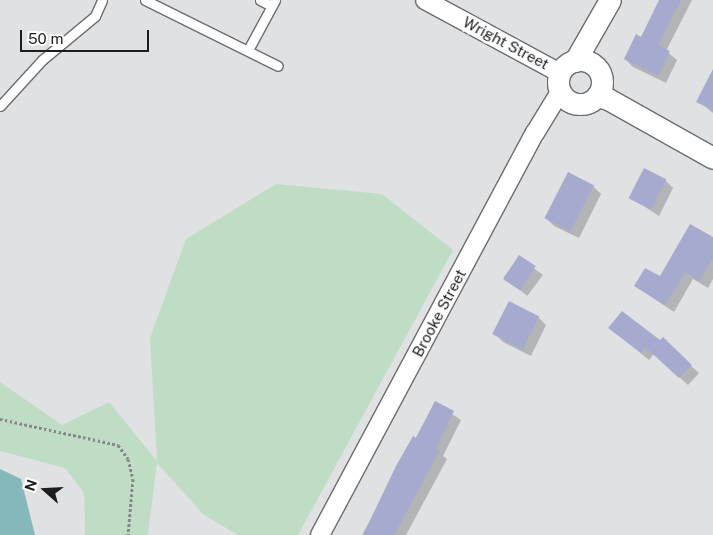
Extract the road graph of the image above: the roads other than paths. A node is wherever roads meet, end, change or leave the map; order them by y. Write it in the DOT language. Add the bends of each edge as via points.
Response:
graph roads {
  1 [pos="102,0"];
  2 [pos="145,0"];
  3 [pos="260,0"];
  4 [pos="425,0"];
  5 [pos="610,0"];
  6 [pos="273,3"];
  7 [pos="248,50"];
  8 [pos="278,66"];
  9 [pos="565,75"];
  10 [pos="597,96"];
  11 [pos="0,106"];
  12 [pos="713,158"];
  13 [pos="320,535"];
  1 -- 11 [label="lane" via="95,16 42,60"];
  2 -- 7 [label="lane"];
  3 -- 6 [label="lane"];
  4 -- 9 [label="street, Wright Street"];
  5 -- 9 [label="street, Brooke Street"];
  6 -- 7 [label="lane"];
  7 -- 8 [label="lane"];
  9 -- 10 [label="street" via="578,104"];
  9 -- 10 [label="street" via="588,62 598,70 602,84"];
  9 -- 13 [label="street, Brooke Street"];
  10 -- 12 [label="street" via="608,99"];
}
